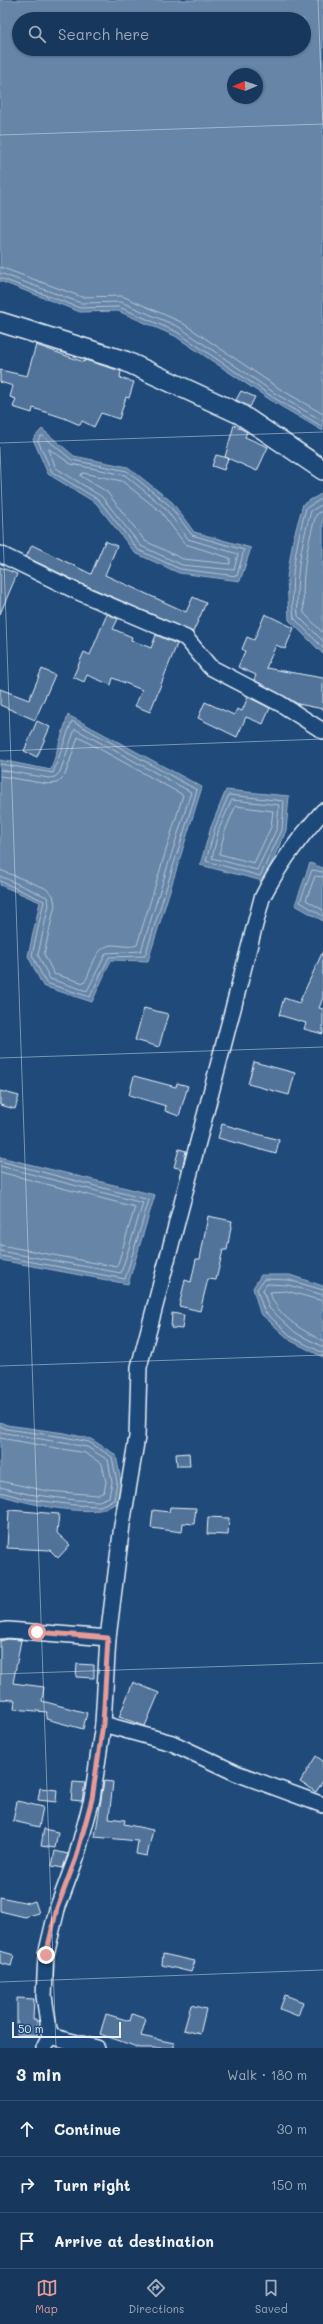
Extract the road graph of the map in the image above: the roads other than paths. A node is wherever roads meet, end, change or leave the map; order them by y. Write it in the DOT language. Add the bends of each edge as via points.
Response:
graph roads {
  1 [pos="0,322"];
  2 [pos="323,470"];
  3 [pos="0,554"];
  4 [pos="323,731"];
  5 [pos="323,811"];
  6 [pos="0,1631"];
  7 [pos="108,1638"];
  8 [pos="103,1724"];
  9 [pos="323,1805"];
  10 [pos="47,2042"];
  11 [pos="97,2048"];
  1 -- 2 [label="main road" via="125,361 240,414"];
  3 -- 4 [label="street" via="76,591 186,638 210,667 281,704"];
  5 -- 7 [label="street" via="302,834 278,868 262,898 139,1366 137,1437 122,1525"];
  6 -- 7 [label="street" via="67,1633"];
  7 -- 8 [label="street"];
  8 -- 9 [label="street" via="172,1743 236,1773"];
  8 -- 10 [label="street" via="92,1799 76,1858 57,1908 46,1955 44,1996"];
  10 -- 11 [label="street"];
}
